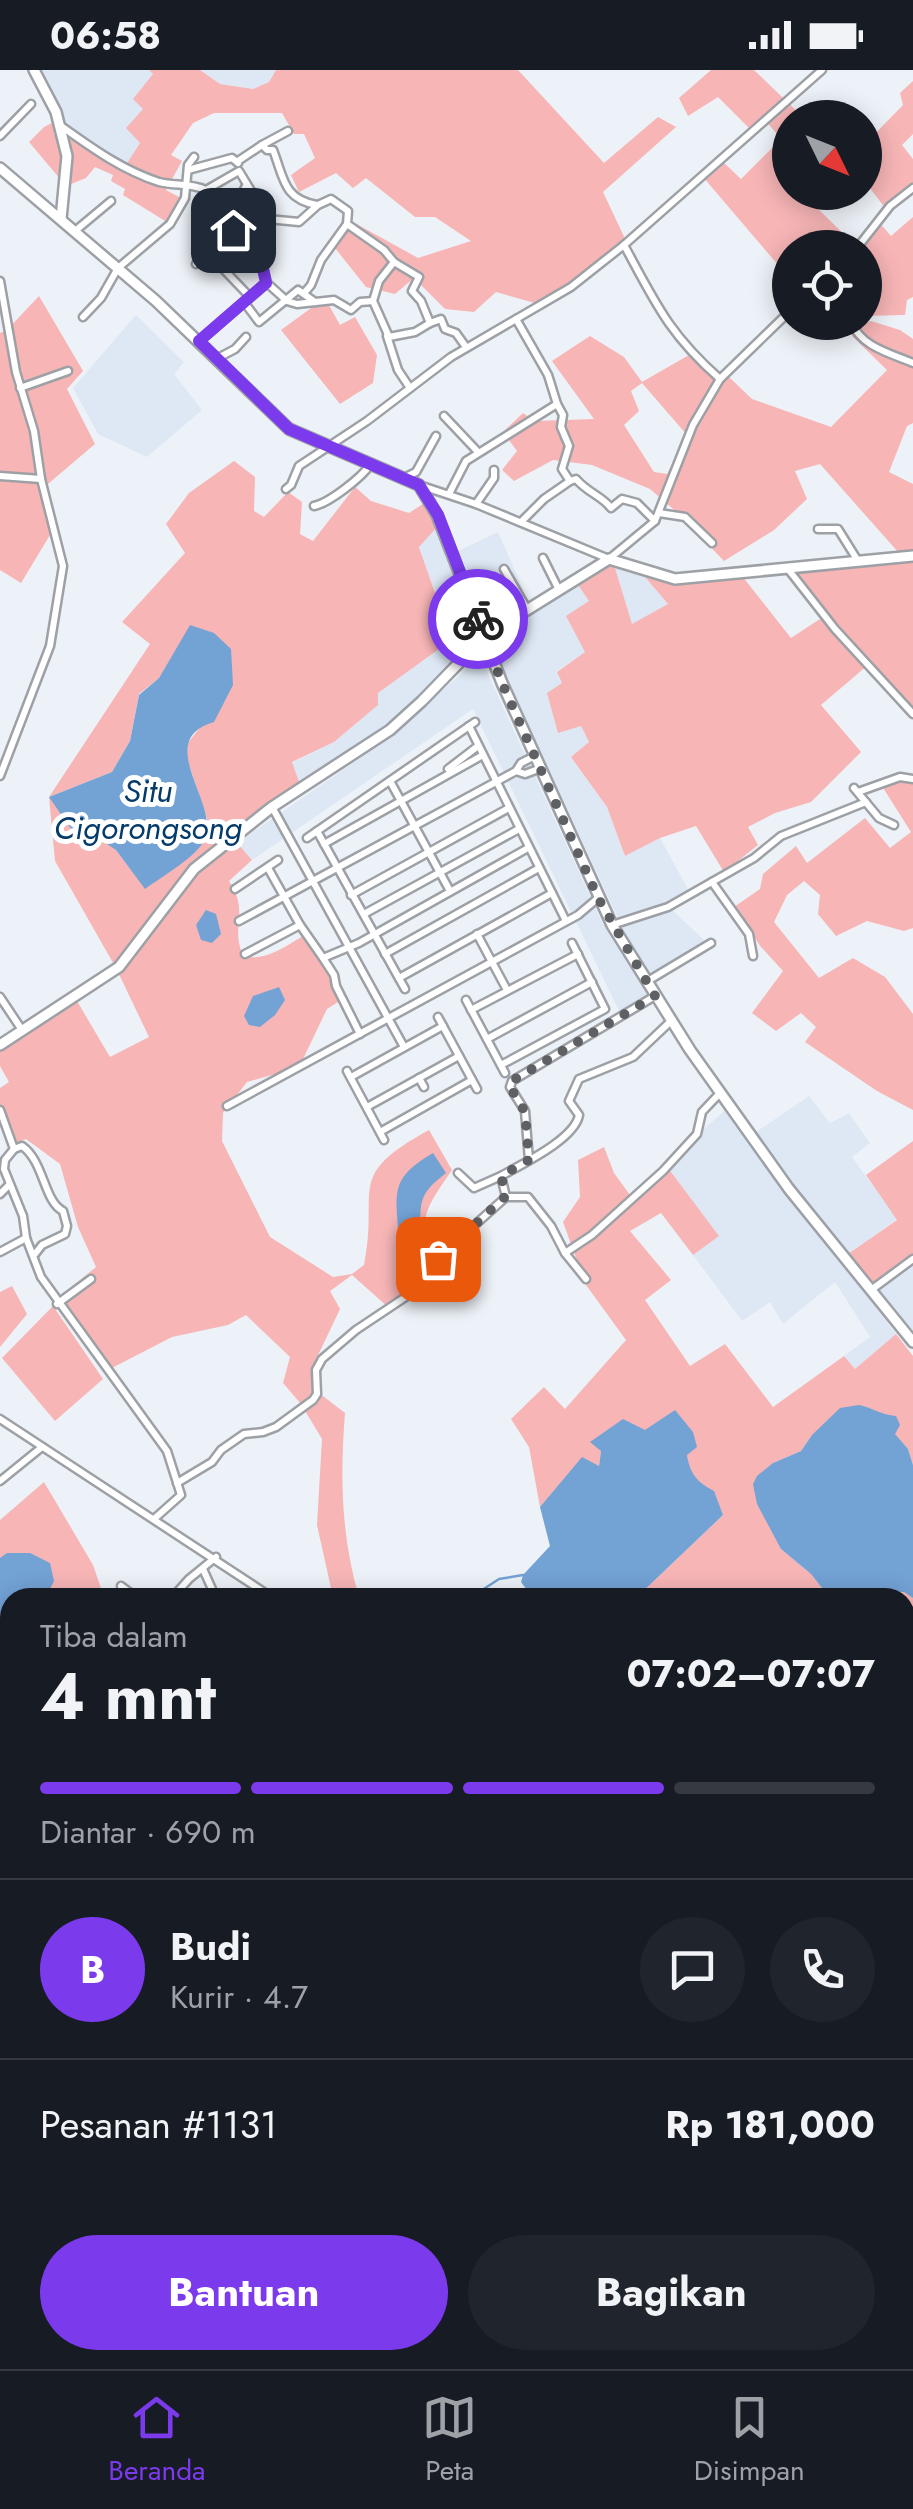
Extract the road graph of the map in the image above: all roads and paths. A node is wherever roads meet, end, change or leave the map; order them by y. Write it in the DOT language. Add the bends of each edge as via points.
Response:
graph roads {
  1 [pos="34,70"];
  2 [pos="822,70"];
  3 [pos="31,104"];
  4 [pos="60,125"];
  5 [pos="288,131"];
  6 [pos="0,136"];
  7 [pos="262,145"];
  8 [pos="194,156"];
  9 [pos="238,160"];
  10 [pos="0,168"];
  11 [pos="188,170"];
  12 [pos="240,171"];
  13 [pos="188,184"];
  14 [pos="246,186"];
  15 [pos="913,188"];
  16 [pos="112,201"];
  17 [pos="318,205"];
  18 [pos="61,219"];
  19 [pos="268,219"];
  20 [pos="347,224"];
  21 [pos="75,230"];
  22 [pos="871,230"];
  23 [pos="235,236"];
  24 [pos="624,245"];
  25 [pos="246,248"];
  26 [pos="214,259"];
  27 [pos="394,262"];
  28 [pos="196,264"];
  29 [pos="118,268"];
  30 [pos="0,280"];
  31 [pos="266,283"];
  32 [pos="305,292"];
  33 [pos="247,300"];
  34 [pos="287,301"];
  35 [pos="373,301"];
  36 [pos="316,302"];
  37 [pos="83,317"];
  38 [pos="516,318"];
  39 [pos="430,324"];
  40 [pos="772,328"];
  41 [pos="387,336"];
  42 [pos="246,337"];
  43 [pos="863,340"];
  44 [pos="199,341"];
  45 [pos="466,347"];
  46 [pos="216,359"];
  47 [pos="913,364"];
  48 [pos="68,371"];
  49 [pos="720,379"];
  50 [pos="20,388"];
  51 [pos="410,388"];
  52 [pos="557,404"];
  53 [pos="444,416"];
  54 [pos="436,436"];
  55 [pos="327,447"];
  56 [pos="478,452"];
  57 [pos="370,464"];
  58 [pos="494,470"];
  59 [pos="0,476"];
  60 [pos="40,478"];
  61 [pos="404,478"];
  62 [pos="570,481"];
  63 [pos="419,485"];
  64 [pos="286,489"];
  65 [pos="449,494"];
  66 [pos="476,504"];
  67 [pos="314,506"];
  68 [pos="659,512"];
  69 [pos="521,522"];
  70 [pos="655,522"];
  71 [pos="818,529"];
  72 [pos="712,543"];
  73 [pos="913,556"];
  74 [pos="543,558"];
  75 [pos="610,559"];
  76 [pos="858,561"];
  77 [pos="504,568"];
  78 [pos="788,568"];
  79 [pos="559,590"];
  80 [pos="527,609"];
  81 [pos="485,636"];
  82 [pos="913,714"];
  83 [pos="478,746"];
  84 [pos="482,756"];
  85 [pos="536,756"];
  86 [pos="542,768"];
  87 [pos="516,772"];
  88 [pos="0,776"];
  89 [pos="913,779"];
  90 [pos="390,780"];
  91 [pos="436,780"];
  92 [pos="496,782"];
  93 [pos="402,801"];
  94 [pos="866,802"];
  95 [pos="272,808"];
  96 [pos="508,808"];
  97 [pos="894,825"];
  98 [pos="415,827"];
  99 [pos="519,829"];
  100 [pos="316,831"];
  101 [pos="307,838"];
  102 [pos="324,844"];
  103 [pos="528,848"];
  104 [pos="429,852"];
  105 [pos="278,860"];
  106 [pos="268,868"];
  107 [pos="539,868"];
  108 [pos="338,870"];
  109 [pos="440,872"];
  110 [pos="712,882"];
  111 [pos="312,883"];
  112 [pos="234,889"];
  113 [pos="450,891"];
  114 [pos="552,893"];
  115 [pos="351,895"];
  116 [pos="284,897"];
  117 [pos="601,903"];
  118 [pos="364,914"];
  119 [pos="240,920"];
  120 [pos="566,921"];
  121 [pos="300,925"];
  122 [pos="612,925"];
  123 [pos="374,934"];
  124 [pos="476,934"];
  125 [pos="572,943"];
  126 [pos="711,944"];
  127 [pos="348,948"];
  128 [pos="246,954"];
  129 [pos="385,954"];
  130 [pos="578,954"];
  131 [pos="753,956"];
  132 [pos="324,958"];
  133 [pos="491,962"];
  134 [pos="399,978"];
  135 [pos="592,982"];
  136 [pos="645,982"];
  137 [pos="405,989"];
  138 [pos="507,990"];
  139 [pos="655,996"];
  140 [pos="0,997"];
  141 [pos="466,1000"];
  142 [pos="471,1010"];
  143 [pos="438,1017"];
  144 [pos="388,1018"];
  145 [pos="671,1021"];
  146 [pos="443,1026"];
  147 [pos="22,1030"];
  148 [pos="360,1034"];
  149 [pos="487,1039"];
  150 [pos="0,1045"];
  151 [pos="404,1047"];
  152 [pos="459,1056"];
  153 [pos="419,1078"];
  154 [pos="472,1080"];
  155 [pos="424,1087"];
  156 [pos="478,1089"];
  157 [pos="720,1093"];
  158 [pos="228,1106"];
  159 [pos="366,1107"];
  160 [pos="0,1110"];
  161 [pos="380,1132"];
  162 [pos="384,1140"];
  163 [pos="14,1148"];
  164 [pos="529,1160"];
  165 [pos="458,1173"];
  166 [pos="501,1176"];
  167 [pos="9,1185"];
  168 [pos="0,1194"];
  169 [pos="506,1196"];
  170 [pos="26,1238"];
  171 [pos="0,1252"];
  172 [pos="565,1253"];
  173 [pos="34,1255"];
  174 [pos="913,1259"];
  175 [pos="91,1279"];
  176 [pos="586,1279"];
  177 [pos="871,1290"];
  178 [pos="57,1304"];
  179 [pos="913,1342"];
  180 [pos="0,1420"];
  181 [pos="42,1447"];
  182 [pos="0,1481"];
  183 [pos="178,1483"];
  184 [pos="154,1518"];
  185 [pos="216,1558"];
  186 [pos="203,1569"];
  187 [pos="121,1586"];
  188 [pos="124,1588"];
  189 [pos="181,1588"];
  190 [pos="212,1588"];
  191 [pos="259,1588"];
  1 -- 4 [label="main road"];
  2 -- 24 [label="street"];
  3 -- 6 [label="street"];
  4 -- 13 [label="street" via="129,170"];
  4 -- 18 [label="main road" via="68,170"];
  5 -- 7 [label="street"];
  7 -- 9 [label="street"];
  7 -- 17 [label="street" via="273,150 299,202"];
  8 -- 11 [label="street"];
  9 -- 11 [label="street"];
  9 -- 12 [label="street"];
  10 -- 18 [label="main road"];
  11 -- 13 [label="street"];
  12 -- 13 [label="street" via="206,190"];
  12 -- 14 [label="street"];
  13 -- 29 [label="street" via="166,229"];
  14 -- 19 [label="street"];
  14 -- 23 [label="street" via="235,206 243,217"];
  15 -- 22 [label="street"];
  16 -- 21 [label="street"];
  17 -- 19 [label="street" via="299,222"];
  17 -- 20 [label="street" via="331,199 348,211"];
  18 -- 21 [label="main road"];
  19 -- 25 [label="street"];
  20 -- 27 [label="street"];
  20 -- 32 [label="street"];
  21 -- 29 [label="main road"];
  23 -- 25 [label="street"];
  23 -- 26 [label="street"];
  24 -- 38 [label="street" via="571,288"];
  24 -- 49 [label="street" via="662,318"];
  25 -- 31 [label="street" via="262,264"];
  26 -- 28 [label="street" via="207,254"];
  26 -- 33 [label="street"];
  27 -- 35 [label="street"];
  27 -- 39 [label="street" via="419,277 412,292"];
  29 -- 37 [label="street"];
  29 -- 44 [label="main road"];
  30 -- 50 [label="street"];
  31 -- 33 [label="street"];
  31 -- 34 [label="street"];
  32 -- 34 [label="street"];
  32 -- 36 [label="street"];
  33 -- 34 [label="street" via="259,322"];
  33 -- 44 [label="street"];
  34 -- 36 [label="street"];
  35 -- 36 [label="street" via="351,310 334,300"];
  35 -- 41 [label="street"];
  38 -- 45 [label="street"];
  38 -- 52 [label="street"];
  39 -- 41 [label="street"];
  39 -- 45 [label="street" via="441,319"];
  40 -- 49 [label="street"];
  41 -- 51 [label="street"];
  42 -- 46 [label="street"];
  43 -- 47 [label="street"];
  44 -- 46 [label="main road"];
  45 -- 51 [label="street"];
  46 -- 55 [label="main road" via="289,429"];
  48 -- 50 [label="street"];
  49 -- 68 [label="street" via="693,424"];
  50 -- 60 [label="street"];
  51 -- 55 [label="street"];
  52 -- 56 [label="street"];
  52 -- 62 [label="street" via="568,446 562,469"];
  53 -- 56 [label="street"];
  54 -- 61 [label="street" via="416,472"];
  55 -- 57 [label="main road"];
  55 -- 64 [label="street" via="298,466"];
  56 -- 65 [label="street" via="459,470"];
  57 -- 61 [label="main road"];
  57 -- 67 [label="street"];
  58 -- 66 [label="street"];
  59 -- 60 [label="street"];
  60 -- 88 [label="street" via="60,548 61,588 42,670"];
  61 -- 63 [label="main road"];
  62 -- 69 [label="street"];
  62 -- 70 [label="street" via="611,508 622,499 637,503"];
  63 -- 65 [label="street"];
  63 -- 81 [label="main road" via="438,515"];
  65 -- 66 [label="street"];
  66 -- 69 [label="street"];
  68 -- 70 [label="street"];
  68 -- 72 [label="street" via="686,517"];
  69 -- 75 [label="street"];
  70 -- 75 [label="street"];
  71 -- 76 [label="street" via="838,529"];
  73 -- 76 [label="main road"];
  74 -- 79 [label="street"];
  75 -- 78 [label="main road" via="675,578"];
  75 -- 79 [label="main road"];
  76 -- 78 [label="main road"];
  77 -- 80 [label="street"];
  78 -- 82 [label="street"];
  79 -- 80 [label="main road"];
  80 -- 81 [label="main road"];
  81 -- 85 [label="main road"];
  81 -- 95 [label="main road" via="390,730"];
  83 -- 84 [label="street"];
  83 -- 90 [label="street" via="472,724"];
  83 -- 91 [label="street"];
  84 -- 91 [label="street"];
  84 -- 92 [label="street"];
  85 -- 86 [label="main road"];
  85 -- 87 [label="street"];
  86 -- 87 [label="street"];
  86 -- 117 [label="main road"];
  87 -- 92 [label="street"];
  89 -- 94 [label="street" via="900,776 856,790"];
  90 -- 93 [label="street"];
  90 -- 100 [label="street"];
  91 -- 93 [label="street"];
  92 -- 96 [label="street"];
  92 -- 98 [label="street"];
  93 -- 98 [label="street"];
  93 -- 102 [label="street"];
  94 -- 97 [label="street"];
  94 -- 110 [label="street" via="780,836"];
  95 -- 111 [label="street"];
  95 -- 147 [label="main road" via="194,869 119,967"];
  96 -- 99 [label="street"];
  96 -- 104 [label="street"];
  98 -- 104 [label="street"];
  98 -- 108 [label="street"];
  99 -- 103 [label="street"];
  99 -- 109 [label="street"];
  100 -- 101 [label="street"];
  100 -- 102 [label="street"];
  102 -- 108 [label="street"];
  103 -- 107 [label="street"];
  103 -- 113 [label="street"];
  104 -- 109 [label="street"];
  104 -- 115 [label="street"];
  105 -- 106 [label="street"];
  106 -- 112 [label="street"];
  106 -- 116 [label="street"];
  107 -- 114 [label="street"];
  107 -- 129 [label="street"];
  108 -- 111 [label="street"];
  108 -- 115 [label="street"];
  109 -- 113 [label="street"];
  109 -- 118 [label="street"];
  110 -- 122 [label="street" via="668,907"];
  110 -- 131 [label="street" via="749,934"];
  111 -- 116 [label="street"];
  111 -- 127 [label="street"];
  113 -- 123 [label="street"];
  114 -- 120 [label="street"];
  114 -- 124 [label="street"];
  115 -- 118 [label="street"];
  116 -- 119 [label="street"];
  116 -- 121 [label="street"];
  117 -- 120 [label="street"];
  117 -- 122 [label="main road"];
  118 -- 123 [label="street"];
  120 -- 133 [label="street"];
  121 -- 128 [label="street"];
  121 -- 132 [label="street"];
  122 -- 136 [label="main road"];
  123 -- 127 [label="street"];
  123 -- 129 [label="street"];
  124 -- 133 [label="street"];
  124 -- 134 [label="street"];
  125 -- 130 [label="street"];
  126 -- 136 [label="street"];
  127 -- 132 [label="street"];
  127 -- 144 [label="street"];
  129 -- 134 [label="street"];
  130 -- 135 [label="street"];
  130 -- 138 [label="street"];
  132 -- 148 [label="street"];
  133 -- 138 [label="street"];
  133 -- 144 [label="street"];
  134 -- 137 [label="street"];
  135 -- 149 [label="street"];
  135 -- 149 [label="street" via="602,1011 503,1069"];
  136 -- 139 [label="main road"];
  138 -- 142 [label="street"];
  139 -- 145 [label="main road"];
  139 -- 164 [label="street" via="512,1081 525,1112"];
  140 -- 147 [label="street"];
  141 -- 142 [label="street"];
  142 -- 149 [label="street"];
  143 -- 146 [label="street"];
  144 -- 148 [label="street"];
  144 -- 151 [label="street"];
  145 -- 157 [label="main road"];
  145 -- 164 [label="street" via="633,1057 579,1079 570,1101 577,1124"];
  146 -- 151 [label="street"];
  146 -- 152 [label="street"];
  147 -- 150 [label="main road"];
  148 -- 158 [label="street"];
  151 -- 159 [label="street" via="349,1074"];
  152 -- 153 [label="street"];
  152 -- 154 [label="street"];
  153 -- 155 [label="street"];
  153 -- 159 [label="street"];
  154 -- 156 [label="street"];
  154 -- 161 [label="street"];
  157 -- 172 [label="street" via="663,1171"];
  157 -- 177 [label="main road"];
  159 -- 161 [label="street"];
  160 -- 163 [label="street"];
  161 -- 162 [label="street"];
  163 -- 167 [label="street" via="4,1165"];
  163 -- 173 [label="street" via="32,1155 67,1222 65,1234"];
  164 -- 166 [label="street"];
  165 -- 166 [label="street" via="474,1188"];
  166 -- 169 [label="street"];
  167 -- 168 [label="street"];
  167 -- 170 [label="street"];
  169 -- 172 [label="street" via="528,1197"];
  169 -- 183 [label="street" via="439,1257 434,1278 322,1359 313,1400 276,1427 244,1434"];
  170 -- 171 [label="street"];
  170 -- 173 [label="street"];
  172 -- 176 [label="street"];
  173 -- 178 [label="street"];
  174 -- 177 [label="street"];
  175 -- 178 [label="street"];
  177 -- 179 [label="main road"];
  178 -- 183 [label="street" via="167,1451"];
  180 -- 181 [label="street"];
  181 -- 182 [label="street"];
  181 -- 184 [label="street"];
  183 -- 184 [label="street" via="180,1498"];
  184 -- 185 [label="street"];
  185 -- 186 [label="street"];
  185 -- 191 [label="street"];
  186 -- 189 [label="street"];
  186 -- 190 [label="street"];
  187 -- 188 [label="street"];
}
